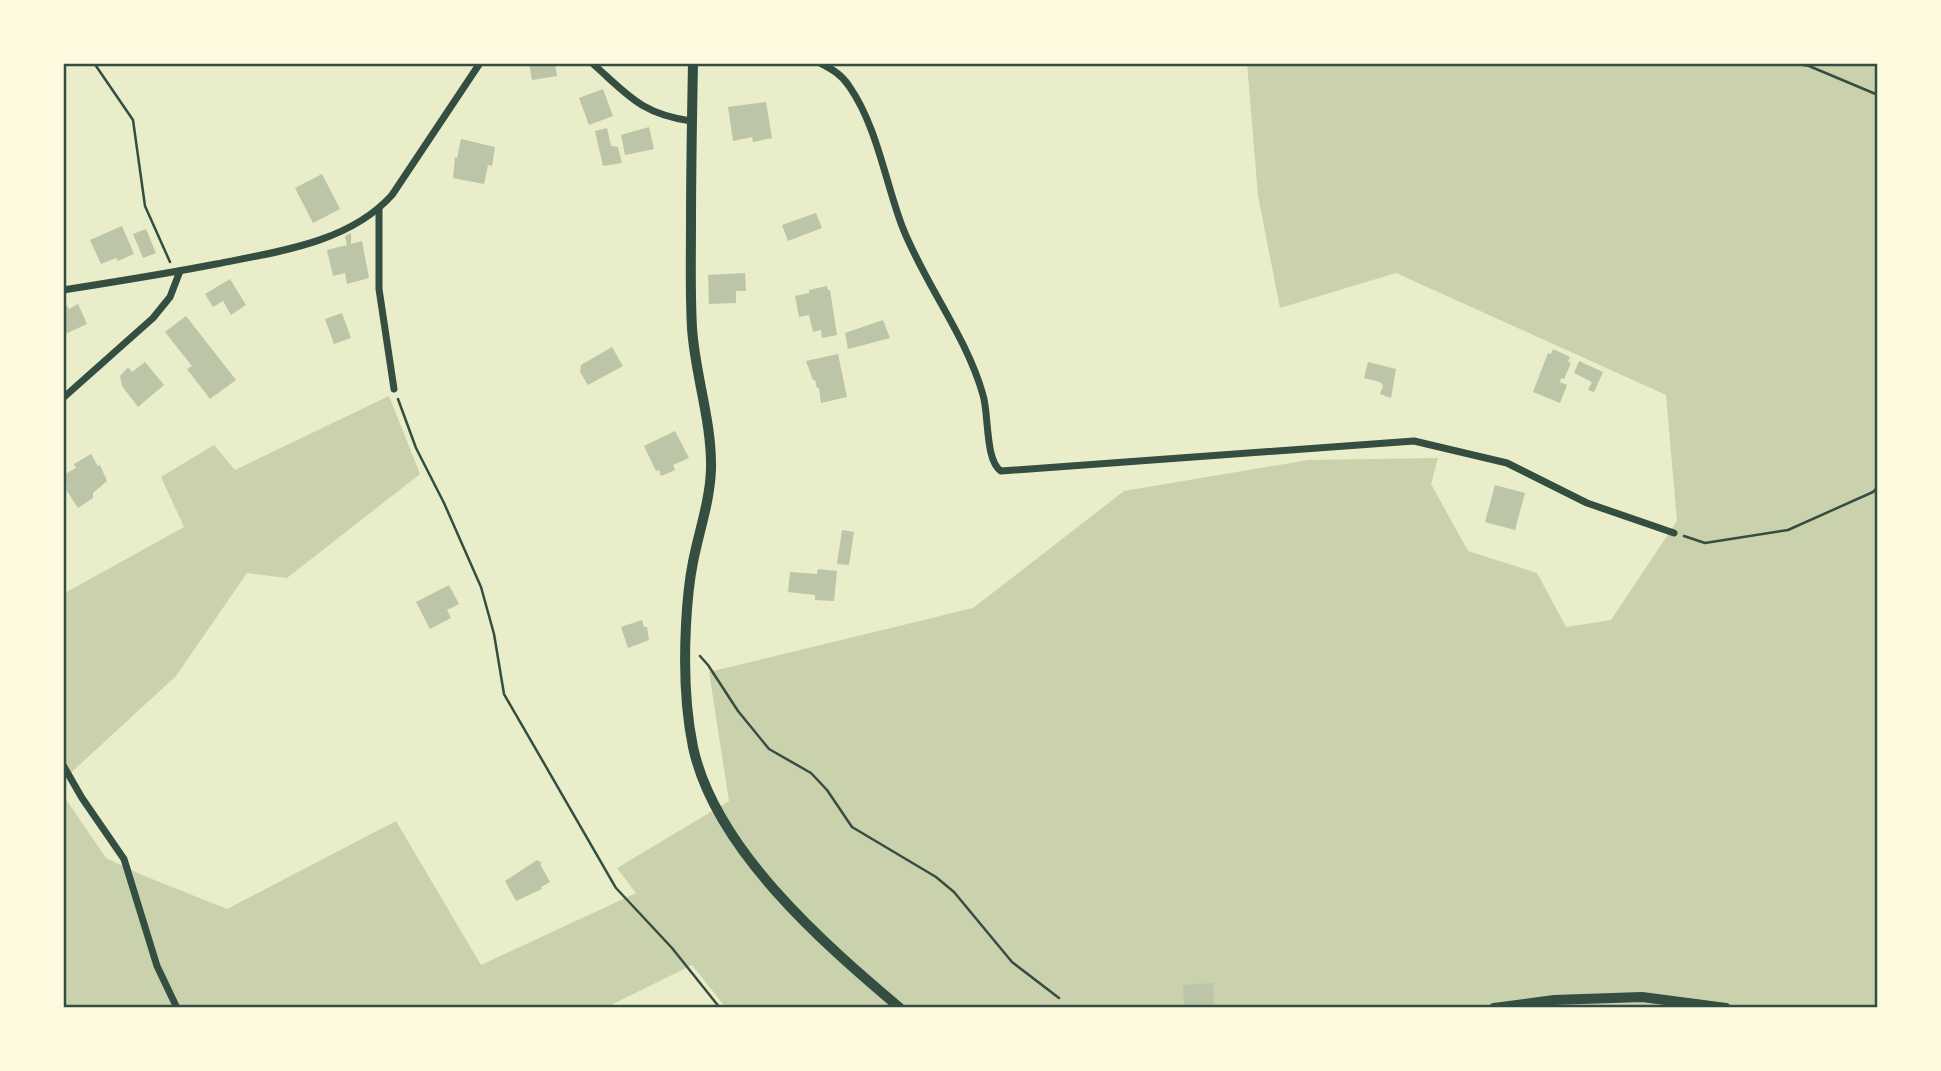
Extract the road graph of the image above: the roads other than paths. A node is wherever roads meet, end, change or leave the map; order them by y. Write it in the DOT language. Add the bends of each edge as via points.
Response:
graph roads {
  1 [pos="480,63"];
  2 [pos="592,63"];
  3 [pos="693,63"];
  4 [pos="820,63"];
  5 [pos="691,121"];
  6 [pos="379,209"];
  7 [pos="177,272"];
  8 [pos="63,290"];
  9 [pos="394,389"];
  10 [pos="63,398"];
  11 [pos="1674,533"];
  12 [pos="63,765"];
  13 [pos="177,1008"];
  14 [pos="900,1008"];
  15 [pos="1494,1008"];
  16 [pos="1727,1008"];
  1 -- 6 [label="street"];
  2 -- 5 [label="street" via="654,113"];
  3 -- 5 [label="street"];
  4 -- 11 [label="street" via="841,75 864,113 902,227 976,370 993,463 1001,471 1414,441 1507,463 1587,503"];
  5 -- 14 [label="street" via="691,306 711,471 692,564 686,643 694,747 705,785 750,859 850,966"];
  6 -- 7 [label="street" via="331,235 300,245"];
  6 -- 9 [label="street" via="379,289"];
  7 -- 8 [label="street"];
  7 -- 10 [label="street" via="170,297 153,318"];
  12 -- 13 [label="street" via="124,859 157,966"];
  15 -- 16 [label="street" via="1554,1000 1642,997"];
}
